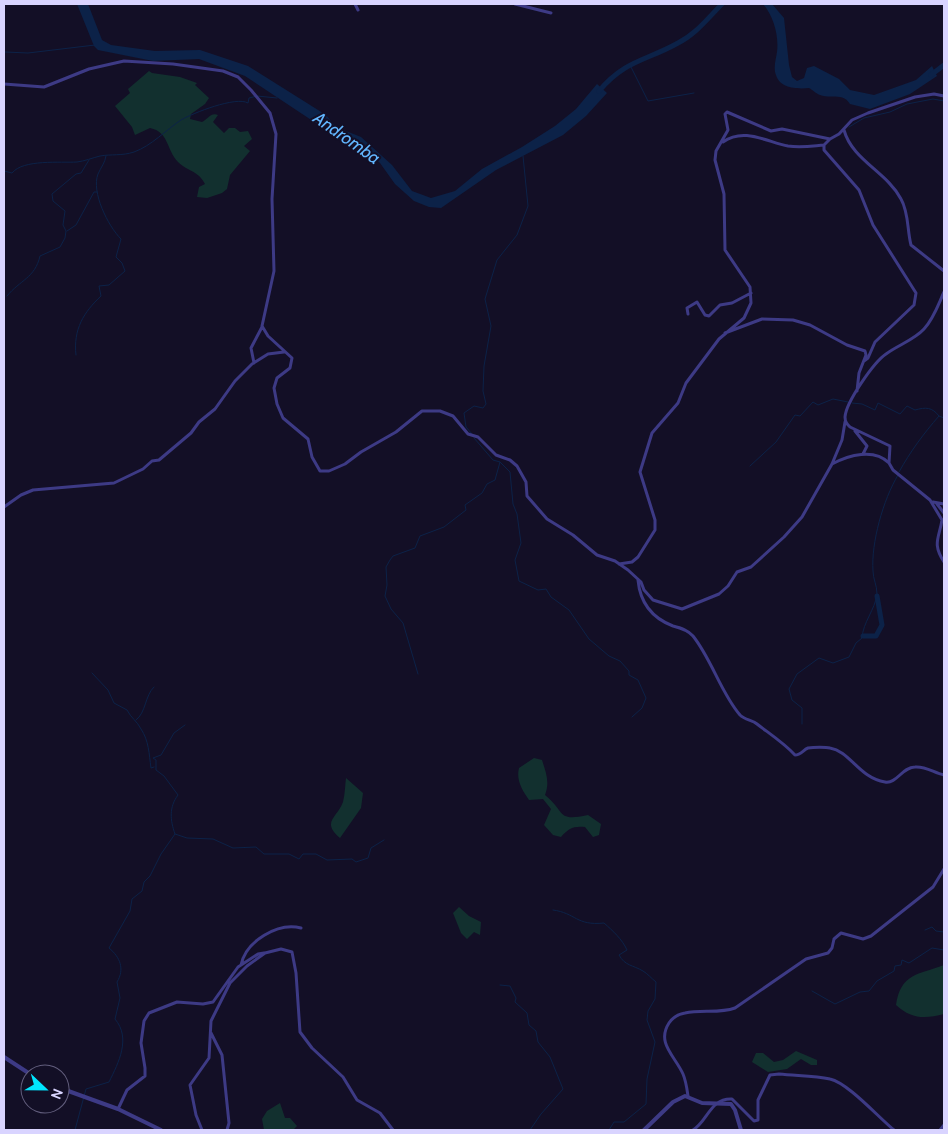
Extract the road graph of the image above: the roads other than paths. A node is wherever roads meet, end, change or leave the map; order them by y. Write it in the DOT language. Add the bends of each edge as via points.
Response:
graph roads {
  1 [pos="357,4"];
  2 [pos="515,4"];
  3 [pos="358,11"];
  4 [pos="551,13"];
  5 [pos="4,84"];
  6 [pos="944,96"];
  7 [pos="844,129"];
  8 [pos="830,139"];
  9 [pos="721,143"];
  10 [pos="824,145"];
  11 [pos="944,271"];
  12 [pos="944,292"];
  13 [pos="751,293"];
  14 [pos="688,314"];
  15 [pos="262,326"];
  16 [pos="724,334"];
  17 [pos="284,352"];
  18 [pos="864,361"];
  19 [pos="254,363"];
  20 [pos="857,391"];
  21 [pos="846,422"];
  22 [pos="853,429"];
  23 [pos="862,455"];
  24 [pos="888,463"];
  25 [pos="832,464"];
  26 [pos="930,500"];
  27 [pos="937,504"];
  28 [pos="944,504"];
  29 [pos="4,507"];
  30 [pos="944,513"];
  31 [pos="944,562"];
  32 [pos="618,564"];
  33 [pos="638,580"];
  34 [pos="944,775"];
  35 [pos="944,869"];
  36 [pos="301,928"];
  37 [pos="265,953"];
  38 [pos="241,965"];
  39 [pos="210,1030"];
  40 [pos="4,1056"];
  41 [pos="20,1067"];
  42 [pos="70,1092"];
  43 [pos="688,1096"];
  44 [pos="718,1103"];
  45 [pos="118,1109"];
  46 [pos="944,1125"];
  47 [pos="161,1130"];
  48 [pos="202,1130"];
  49 [pos="227,1130"];
  50 [pos="393,1130"];
  51 [pos="644,1130"];
  52 [pos="693,1130"];
  53 [pos="741,1130"];
  54 [pos="894,1130"];
  55 [pos="940,1130"];
  1 -- 3 [label="street"];
  2 -- 4 [label="street"];
  5 -- 15 [label="street" via="44,87 89,70 129,61 223,71 238,77 270,113 276,134 272,199 274,271"];
  6 -- 7 [label="street" via="934,94 908,98 860,116 846,124"];
  7 -- 8 [label="street"];
  7 -- 11 [label="street" via="852,148 900,198 907,214 911,245"];
  8 -- 9 [label="street" via="771,131 727,112 724,117 728,130"];
  8 -- 10 [label="street"];
  9 -- 10 [label="street" via="737,135 789,146"];
  9 -- 13 [label="street" via="715,160 724,194 725,250 747,280"];
  10 -- 18 [label="street" via="828,155 859,190 873,225 916,293 914,306 875,342"];
  12 -- 20 [label="street" via="925,329 885,354"];
  13 -- 14 [label="street" via="720,305 708,316 697,302 687,308"];
  13 -- 16 [label="street" via="750,310"];
  15 -- 17 [label="street"];
  15 -- 19 [label="street" via="251,348"];
  16 -- 18 [label="street" via="762,319 793,320 810,325 847,345 861,348 866,355"];
  16 -- 32 [label="street" via="686,383 678,403 652,433 640,472 655,520 654,530 638,557 632,562"];
  17 -- 19 [label="street" via="268,354"];
  17 -- 32 [label="street" via="292,358 292,364 277,378 274,388 277,404 283,418 308,439 312,457 320,471 345,464 396,432 422,411 446,413 496,455 517,466 526,482 527,496 547,519 597,555"];
  18 -- 20 [label="street"];
  19 -- 29 [label="street" via="191,434 159,460 114,482 33,490"];
  20 -- 21 [label="street" via="845,416"];
  21 -- 22 [label="street"];
  21 -- 25 [label="street"];
  22 -- 23 [label="street" via="867,446"];
  22 -- 24 [label="street" via="890,446"];
  23 -- 24 [label="street" via="878,454"];
  23 -- 25 [label="street"];
  24 -- 26 [label="street"];
  25 -- 33 [label="street" via="802,517 747,570 737,572 719,594 682,609 653,600"];
  26 -- 27 [label="street"];
  26 -- 31 [label="street" via="942,520 936,538 937,549"];
  27 -- 28 [label="street"];
  27 -- 30 [label="street"];
  32 -- 33 [label="street"];
  33 -- 34 [label="street" via="649,610 657,618 693,636 711,662 731,704 795,755 808,748 833,749 845,755 868,776 885,782 892,781 913,766"];
  35 -- 43 [label="street" via="932,887 871,936 863,939 841,933 834,939 828,953 806,959 734,1008 684,1013 672,1018 664,1030 664,1041 682,1073"];
  36 -- 38 [label="street" via="288,926 276,929 256,942"];
  37 -- 38 [label="street"];
  37 -- 39 [label="street" via="230,983 214,1013"];
  37 -- 50 [label="street" via="291,950 300,1032 343,1077 358,1100 380,1113"];
  38 -- 45 [label="street" via="213,1002 177,1002 149,1013 145,1018 141,1043 146,1068 144,1076 127,1090"];
  39 -- 48 [label="street" via="209,1058 190,1085"];
  39 -- 49 [label="street" via="222,1055"];
  40 -- 41 [label="street"];
  42 -- 45 [label="street"];
  43 -- 44 [label="street" via="695,1102"];
  43 -- 51 [label="street" via="673,1102"];
  44 -- 52 [label="street"];
  44 -- 53 [label="street" via="734,1107"];
  44 -- 54 [label="street" via="732,1099 754,1121 760,1117 758,1100 770,1075 830,1078 855,1094"];
  45 -- 47 [label="street"];
  46 -- 55 [label="street"];
}
